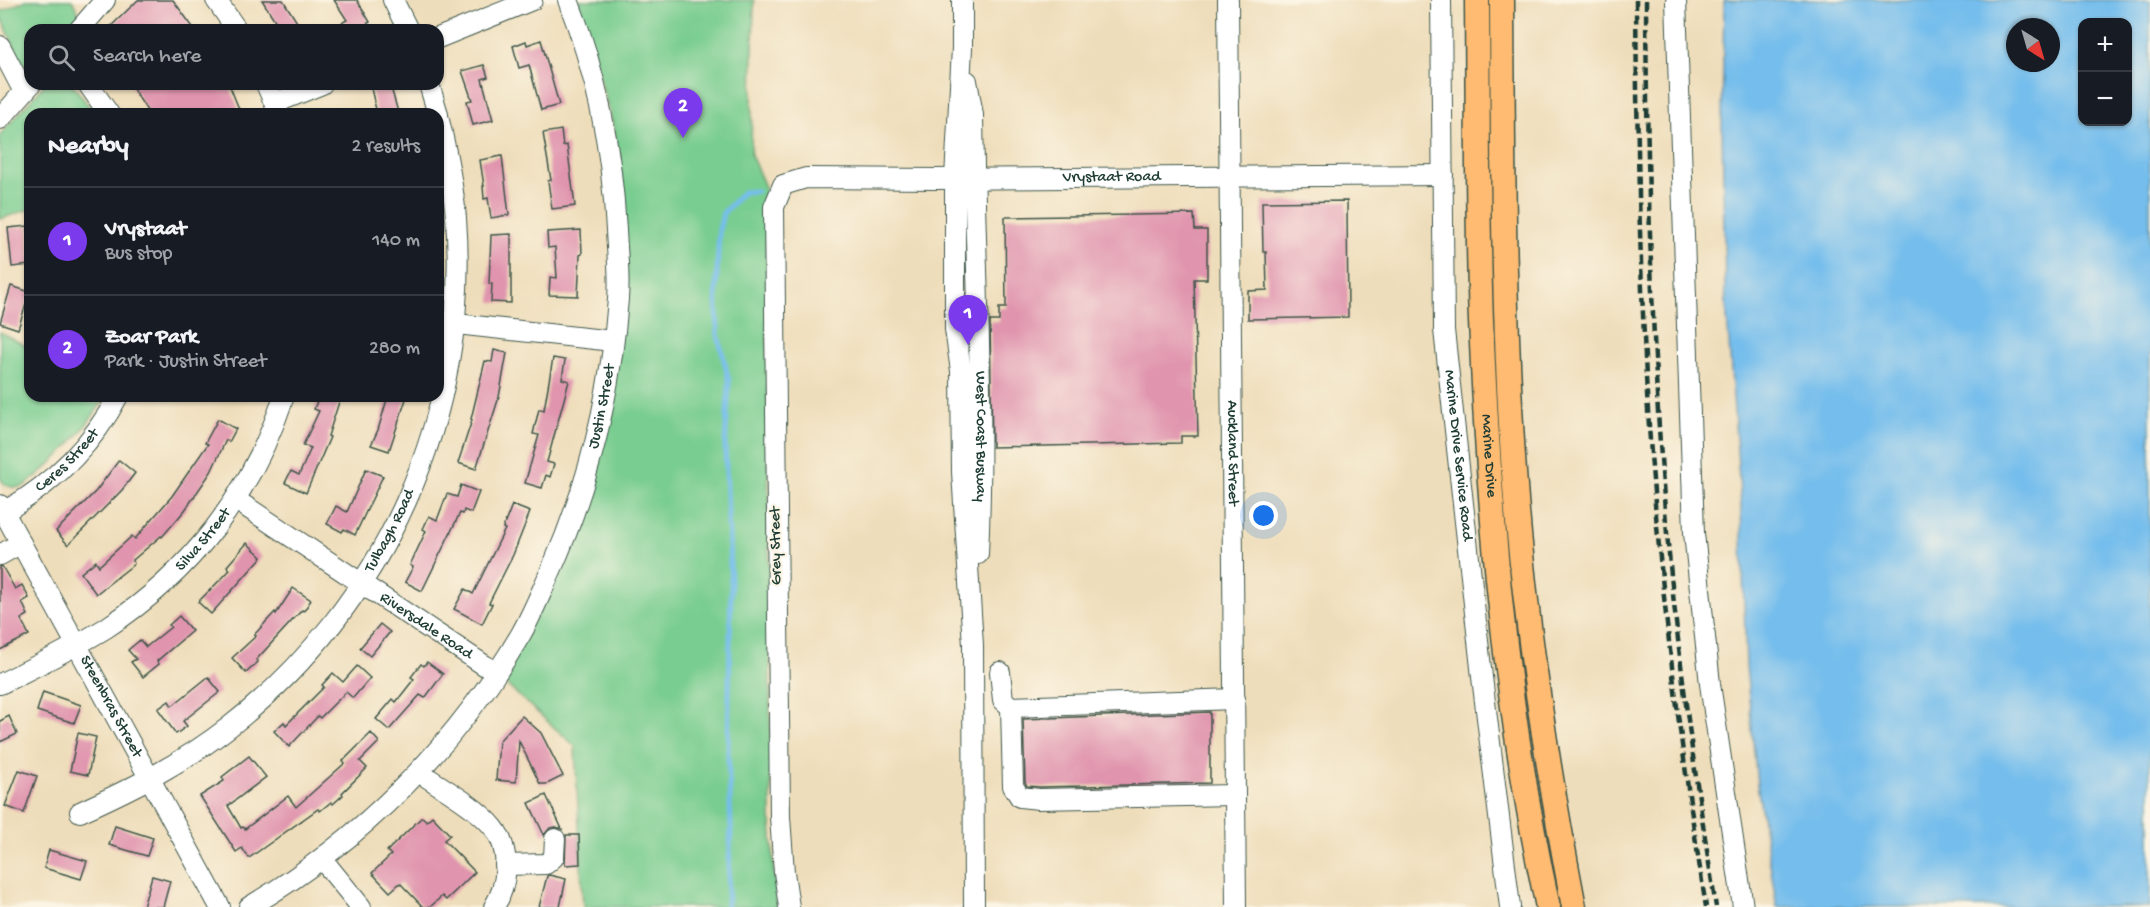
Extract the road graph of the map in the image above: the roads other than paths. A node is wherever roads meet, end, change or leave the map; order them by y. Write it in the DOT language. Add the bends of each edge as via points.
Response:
graph roads {
  1 [pos="105,0"];
  2 [pos="216,0"];
  3 [pos="393,0"];
  4 [pos="532,0"];
  5 [pos="568,0"];
  6 [pos="962,0"];
  7 [pos="1228,0"];
  8 [pos="1441,0"];
  9 [pos="1477,0"];
  10 [pos="1502,0"];
  11 [pos="1676,0"];
  12 [pos="84,24"];
  13 [pos="233,24"];
  14 [pos="405,24"];
  15 [pos="444,36"];
  16 [pos="0,46"];
  17 [pos="24,82"];
  18 [pos="26,90"];
  19 [pos="92,90"];
  20 [pos="269,90"];
  21 [pos="311,90"];
  22 [pos="431,90"];
  23 [pos="105,108"];
  24 [pos="277,108"];
  25 [pos="436,108"];
  26 [pos="0,119"];
  27 [pos="444,144"];
  28 [pos="1443,175"];
  29 [pos="1231,177"];
  30 [pos="964,178"];
  31 [pos="783,185"];
  32 [pos="446,322"];
  33 [pos="613,341"];
  34 [pos="444,369"];
  35 [pos="114,402"];
  36 [pos="282,402"];
  37 [pos="440,402"];
  38 [pos="236,500"];
  39 [pos="2,508"];
  40 [pos="21,543"];
  41 [pos="0,555"];
  42 [pos="361,585"];
  43 [pos="77,645"];
  44 [pos="1000,672"];
  45 [pos="496,673"];
  46 [pos="0,684"];
  47 [pos="1235,699"];
  48 [pos="1011,707"];
  49 [pos="419,772"];
  50 [pos="151,779"];
  51 [pos="1234,795"];
  52 [pos="80,812"];
  53 [pos="555,839"];
  54 [pos="322,859"];
  55 [pos="505,865"];
  56 [pos="220,907"];
  57 [pos="249,907"];
  58 [pos="361,907"];
  59 [pos="494,907"];
  60 [pos="789,907"];
  61 [pos="975,907"];
  62 [pos="1236,907"];
  63 [pos="1510,907"];
  64 [pos="1548,907"];
  65 [pos="1574,907"];
  66 [pos="1743,907"];
  1 -- 12 [label="street"];
  2 -- 13 [label="street"];
  3 -- 14 [label="street"];
  4 -- 15 [label="street"];
  5 -- 33 [label="street, Justin Street" via="582,34 603,116 617,246 618,296"];
  6 -- 30 [label="street, West Coast Busway" via="962,48 973,115"];
  7 -- 29 [label="street, Auckland Street"];
  8 -- 28 [label="street, Marine Drive Service Road"];
  9 -- 64 [label="main road, Marine Drive" via="1481,318 1491,500 1508,674 1534,844"];
  10 -- 65 [label="main road, Marine Drive" via="1507,327 1516,500 1535,672"];
  11 -- 66 [label="street" via="1694,533 1710,684"];
  16 -- 17 [label="street"];
  18 -- 26 [label="street"];
  19 -- 23 [label="street"];
  20 -- 24 [label="street"];
  21 -- 24 [label="street"];
  22 -- 25 [label="street, Tulbagh Road"];
  27 -- 32 [label="street, Tulbagh Road" via="456,218 458,276"];
  28 -- 29 [label="street, Vrystaat Road"];
  28 -- 63 [label="street, Marine Drive Service Road" via="1444,330"];
  29 -- 30 [label="street, Vrystaat Road"];
  29 -- 47 [label="street, Auckland Street"];
  30 -- 31 [label="street, Vrystaat Road" via="807,178"];
  30 -- 61 [label="street, West Coast Busway" via="981,359 982,459 973,645"];
  31 -- 60 [label="street, Grey Street" via="774,207 774,231 780,817"];
  32 -- 33 [label="street"];
  32 -- 34 [label="street, Tulbagh Road"];
  33 -- 45 [label="street, Justin Street" via="600,428 567,534 521,633"];
  35 -- 39 [label="street, Ceres Street" via="72,460 39,489"];
  36 -- 38 [label="street, Silva Street" via="266,445"];
  37 -- 42 [label="street, Tulbagh Road" via="424,459 396,524"];
  38 -- 42 [label="street, Riversdale Road"];
  38 -- 43 [label="street, Silva Street" via="177,572 130,612"];
  39 -- 40 [label="street, Steenbras Street"];
  40 -- 41 [label="street"];
  40 -- 43 [label="street, Steenbras Street"];
  42 -- 45 [label="street, Riversdale Road"];
  42 -- 50 [label="street, Tulbagh Road" via="314,647 259,703"];
  43 -- 46 [label="street, Silva Street"];
  43 -- 50 [label="street, Steenbras Street"];
  44 -- 48 [label="street" via="1003,700"];
  45 -- 49 [label="street, Justin Street"];
  47 -- 48 [label="street"];
  47 -- 51 [label="street, Auckland Street"];
  48 -- 51 [label="street" via="1013,786 1020,797"];
  49 -- 54 [label="street, Justin Street"];
  49 -- 55 [label="street" via="479,813 495,829"];
  50 -- 52 [label="street, Tulbagh Road"];
  50 -- 56 [label="street, Steenbras Street"];
  51 -- 62 [label="street, Auckland Street"];
  53 -- 55 [label="street" via="554,857 546,864"];
  54 -- 57 [label="street, Justin Street"];
  54 -- 58 [label="street"];
  55 -- 59 [label="street" via="501,896"];
}
